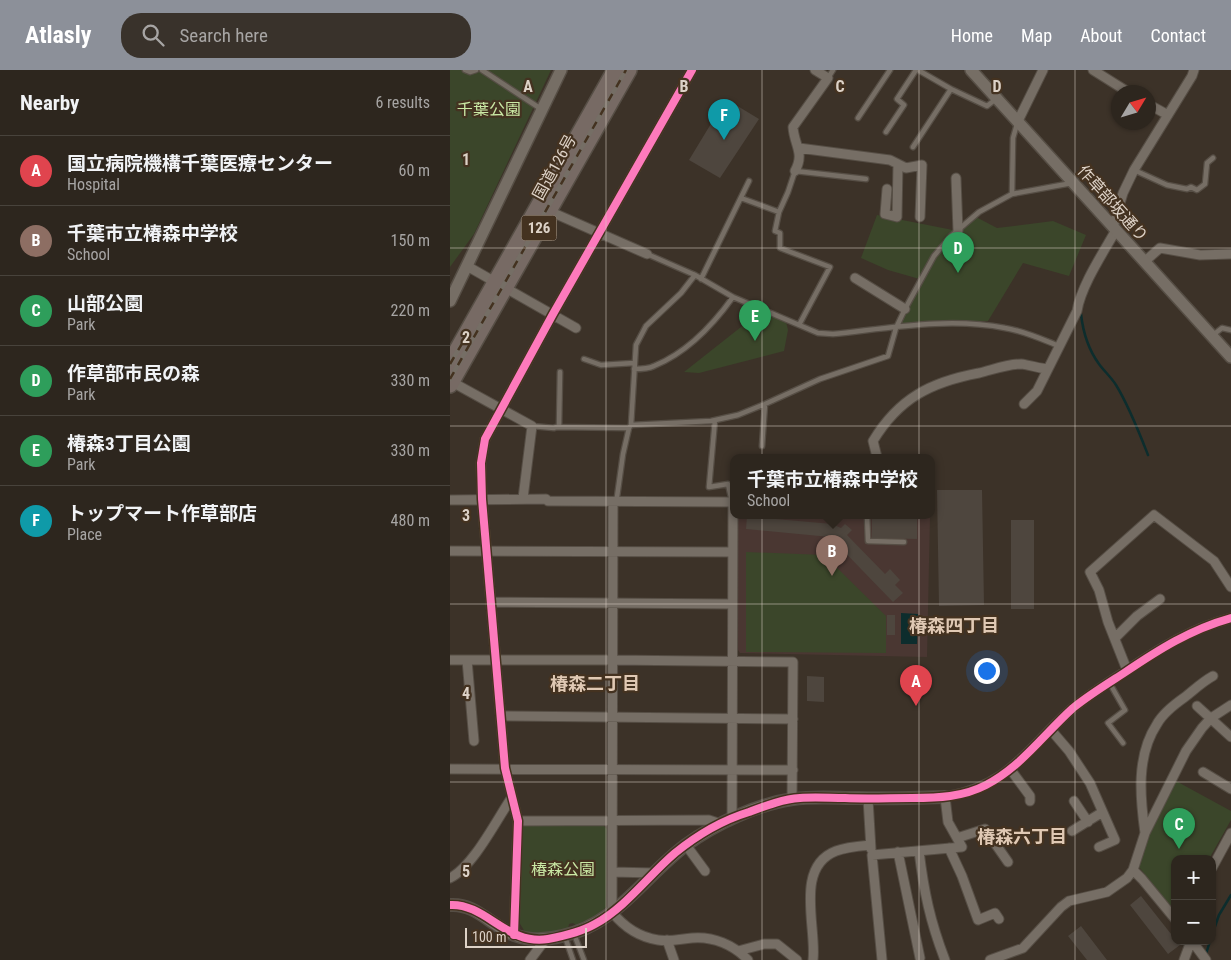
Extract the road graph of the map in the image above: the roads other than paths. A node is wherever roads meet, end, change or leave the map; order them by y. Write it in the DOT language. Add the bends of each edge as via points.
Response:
graph roads {
  1 [pos="465,70"];
  2 [pos="476,70"];
  3 [pos="482,70"];
  4 [pos="561,70"];
  5 [pos="616,70"];
  6 [pos="629,70"];
  7 [pos="692,70"];
  8 [pos="815,70"];
  9 [pos="890,70"];
  10 [pos="917,70"];
  11 [pos="971,70"];
  12 [pos="1043,70"];
  13 [pos="1093,70"];
  14 [pos="1194,70"];
  15 [pos="830,74"];
  16 [pos="1117,85"];
  17 [pos="951,89"];
  18 [pos="997,99"];
  19 [pos="1156,108"];
  20 [pos="542,110"];
  21 [pos="1168,115"];
  22 [pos="858,118"];
  23 [pos="1018,121"];
  24 [pos="886,132"];
  25 [pos="913,147"];
  26 [pos="799,148"];
  27 [pos="1213,158"];
  28 [pos="898,164"];
  29 [pos="1134,170"];
  30 [pos="794,171"];
  31 [pos="956,178"];
  32 [pos="866,179"];
  33 [pos="750,181"];
  34 [pos="1073,183"];
  35 [pos="887,189"];
  36 [pos="1012,194"];
  37 [pos="741,198"];
  38 [pos="549,211"];
  39 [pos="779,212"];
  40 [pos="920,217"];
  41 [pos="1114,229"];
  42 [pos="958,231"];
  43 [pos="599,233"];
  44 [pos="647,254"];
  45 [pos="1231,254"];
  46 [pos="1144,262"];
  47 [pos="467,266"];
  48 [pos="695,275"];
  49 [pos="854,278"];
  50 [pos="701,279"];
  51 [pos="500,283"];
  52 [pos="733,298"];
  53 [pos="450,301"];
  54 [pos="904,309"];
  55 [pos="553,314"];
  56 [pos="799,325"];
  57 [pos="576,328"];
  58 [pos="896,328"];
  59 [pos="1231,330"];
  60 [pos="1212,336"];
  61 [pos="1059,346"];
  62 [pos="1231,357"];
  63 [pos="584,359"];
  64 [pos="450,362"];
  65 [pos="634,366"];
  66 [pos="1047,369"];
  67 [pos="560,372"];
  68 [pos="451,383"];
  69 [pos="765,404"];
  70 [pos="1024,404"];
  71 [pos="500,409"];
  72 [pos="715,420"];
  73 [pos="532,426"];
  74 [pos="630,426"];
  75 [pos="559,427"];
  76 [pos="762,446"];
  77 [pos="877,454"];
  78 [pos="730,491"];
  79 [pos="523,498"];
  80 [pos="482,499"];
  81 [pos="450,500"];
  82 [pos="613,502"];
  83 [pos="730,502"];
  84 [pos="733,519"];
  85 [pos="867,519"];
  86 [pos="904,542"];
  87 [pos="486,550"];
  88 [pos="450,551"];
  89 [pos="613,551"];
  90 [pos="732,552"];
  91 [pos="1231,587"];
  92 [pos="1160,599"];
  93 [pos="491,602"];
  94 [pos="613,603"];
  95 [pos="732,604"];
  96 [pos="1231,618"];
  97 [pos="1115,638"];
  98 [pos="450,660"];
  99 [pos="467,660"];
  100 [pos="496,660"];
  101 [pos="613,660"];
  102 [pos="732,662"];
  103 [pos="1127,670"];
  104 [pos="1213,676"];
  105 [pos="1109,682"];
  106 [pos="1231,705"];
  107 [pos="1198,706"];
  108 [pos="501,716"];
  109 [pos="613,717"];
  110 [pos="1211,718"];
  111 [pos="732,719"];
  112 [pos="793,719"];
  113 [pos="1050,730"];
  114 [pos="1231,737"];
  115 [pos="474,741"];
  116 [pos="1123,743"];
  117 [pos="450,768"];
  118 [pos="505,768"];
  119 [pos="612,769"];
  120 [pos="1010,769"];
  121 [pos="733,770"];
  122 [pos="793,770"];
  123 [pos="1203,772"];
  124 [pos="1231,789"];
  125 [pos="512,797"];
  126 [pos="945,797"];
  127 [pos="792,799"];
  128 [pos="868,799"];
  129 [pos="1030,801"];
  130 [pos="1074,801"];
  131 [pos="1102,813"];
  132 [pos="518,821"];
  133 [pos="612,821"];
  134 [pos="726,821"];
  135 [pos="1088,822"];
  136 [pos="1072,831"];
  137 [pos="1145,833"];
  138 [pos="1231,833"];
  139 [pos="957,838"];
  140 [pos="686,845"];
  141 [pos="870,845"];
  142 [pos="1099,847"];
  143 [pos="948,848"];
  144 [pos="919,851"];
  145 [pos="898,852"];
  146 [pos="872,855"];
  147 [pos="1216,861"];
  148 [pos="1008,862"];
  149 [pos="1133,870"];
  150 [pos="705,871"];
  151 [pos="612,872"];
  152 [pos="654,873"];
  153 [pos="450,878"];
  154 [pos="450,904"];
  155 [pos="612,912"];
  156 [pos="1171,914"];
  157 [pos="999,919"];
  158 [pos="569,934"];
  159 [pos="514,935"];
  160 [pos="545,940"];
  161 [pos="667,940"];
  162 [pos="1192,945"];
  163 [pos="1194,945"];
  164 [pos="738,951"];
  165 [pos="920,958"];
  166 [pos="530,960"];
  167 [pos="573,960"];
  168 [pos="584,960"];
  169 [pos="674,960"];
  170 [pos="748,960"];
  171 [pos="796,960"];
  172 [pos="813,960"];
  173 [pos="882,960"];
  174 [pos="945,960"];
  175 [pos="990,960"];
  176 [pos="1184,960"];
  177 [pos="1206,960"];
  1 -- 2 [label="lane"];
  3 -- 20 [label="lane"];
  4 -- 20 [label="street"];
  5 -- 51 [label="highway, 国道126号 / 126"];
  6 -- 38 [label="highway, 国道126号 / 126"];
  7 -- 43 [label="street"];
  8 -- 15 [label="street"];
  9 -- 22 [label="lane"];
  10 -- 17 [label="lane"];
  10 -- 24 [label="lane" via="898,98 904,105"];
  11 -- 18 [label="street, 作草部坂通り"];
  12 -- 23 [label="street"];
  13 -- 16 [label="street"];
  14 -- 21 [label="street"];
  15 -- 26 [label="street" via="792,127"];
  17 -- 18 [label="lane" via="986,106"];
  17 -- 25 [label="lane"];
  18 -- 23 [label="street, 作草部坂通り"];
  19 -- 21 [label="street"];
  20 -- 47 [label="street"];
  21 -- 29 [label="street"];
  23 -- 34 [label="street, 作草部坂通り"];
  23 -- 36 [label="lane" via="1013,138"];
  26 -- 28 [label="street" via="890,160"];
  26 -- 30 [label="street" via="800,158"];
  27 -- 29 [label="lane" via="1207,163 1205,184 1198,190 1167,185"];
  28 -- 35 [label="street" via="897,217 885,214"];
  28 -- 40 [label="street" via="906,168 922,165"];
  29 -- 41 [label="street" via="1123,193"];
  30 -- 32 [label="lane"];
  30 -- 39 [label="lane"];
  31 -- 42 [label="street"];
  33 -- 37 [label="lane"];
  34 -- 36 [label="lane"];
  34 -- 41 [label="street, 作草部坂通り"];
  36 -- 42 [label="lane" via="979,212"];
  37 -- 39 [label="lane"];
  37 -- 50 [label="lane"];
  38 -- 43 [label="street"];
  38 -- 51 [label="highway, 国道126号 / 126"];
  39 -- 56 [label="lane" via="775,231 780,233 780,248 830,267"];
  41 -- 46 [label="street, 作草部坂通り"];
  41 -- 61 [label="street"];
  42 -- 54 [label="lane" via="934,256"];
  43 -- 44 [label="street"];
  43 -- 55 [label="street"];
  44 -- 48 [label="lane"];
  45 -- 46 [label="street" via="1200,255 1160,248"];
  46 -- 60 [label="street, 作草部坂通り"];
  47 -- 51 [label="street"];
  47 -- 53 [label="street"];
  48 -- 50 [label="lane"];
  48 -- 65 [label="lane" via="681,294 646,326 636,344"];
  49 -- 54 [label="street"];
  50 -- 52 [label="lane"];
  51 -- 55 [label="street"];
  51 -- 64 [label="highway, 国道126号 / 126"];
  51 -- 68 [label="highway, 国道126号 / 126"];
  52 -- 56 [label="lane"];
  52 -- 65 [label="lane" via="720,316 678,354 652,367"];
  54 -- 58 [label="lane"];
  55 -- 57 [label="street"];
  55 -- 71 [label="street"];
  56 -- 58 [label="lane" via="818,333 834,334"];
  58 -- 61 [label="lane" via="945,323 991,326 1029,334"];
  58 -- 69 [label="lane" via="888,356 820,378"];
  59 -- 60 [label="lane" via="1222,328"];
  60 -- 62 [label="street, 作草部坂通り"];
  61 -- 66 [label="street"];
  63 -- 65 [label="lane" via="601,365"];
  65 -- 74 [label="lane"];
  66 -- 70 [label="street" via="1037,391"];
  66 -- 77 [label="street" via="1020,364 956,377 926,389 899,408 876,436 873,441"];
  67 -- 75 [label="lane"];
  68 -- 71 [label="street"];
  69 -- 72 [label="lane"];
  69 -- 76 [label="lane"];
  71 -- 73 [label="street"];
  71 -- 80 [label="street" via="485,439 481,463"];
  72 -- 74 [label="lane"];
  72 -- 78 [label="lane" via="710,487 728,484"];
  73 -- 75 [label="lane"];
  73 -- 79 [label="street"];
  74 -- 75 [label="lane"];
  74 -- 82 [label="lane" via="617,497"];
  79 -- 80 [label="street"];
  79 -- 82 [label="street"];
  80 -- 81 [label="street"];
  80 -- 87 [label="street"];
  82 -- 83 [label="street"];
  82 -- 89 [label="street"];
  84 -- 90 [label="street"];
  85 -- 86 [label="lane" via="868,541"];
  87 -- 88 [label="street"];
  87 -- 89 [label="street"];
  87 -- 93 [label="street"];
  89 -- 90 [label="street"];
  89 -- 94 [label="street"];
  90 -- 95 [label="street"];
  91 -- 97 [label="street" via="1214,561 1154,515 1090,572"];
  92 -- 97 [label="street"];
  93 -- 94 [label="street"];
  93 -- 100 [label="street"];
  94 -- 95 [label="street"];
  94 -- 101 [label="street"];
  95 -- 102 [label="street"];
  96 -- 103 [label="street" via="1185,634"];
  97 -- 103 [label="street"];
  98 -- 99 [label="street"];
  99 -- 100 [label="street"];
  99 -- 115 [label="street"];
  100 -- 101 [label="street"];
  100 -- 108 [label="street"];
  101 -- 102 [label="street"];
  101 -- 109 [label="street"];
  102 -- 111 [label="street"];
  102 -- 112 [label="street" via="793,662"];
  103 -- 105 [label="street"];
  104 -- 137 [label="street" via="1164,715 1147,741 1142,776"];
  105 -- 113 [label="street"];
  105 -- 116 [label="lane" via="1125,710 1108,723"];
  106 -- 110 [label="street"];
  107 -- 110 [label="street"];
  108 -- 109 [label="street"];
  108 -- 118 [label="street"];
  109 -- 111 [label="street"];
  109 -- 119 [label="street"];
  110 -- 114 [label="street"];
  110 -- 137 [label="street" via="1186,751"];
  111 -- 112 [label="street"];
  111 -- 121 [label="street"];
  112 -- 122 [label="street"];
  113 -- 120 [label="street"];
  113 -- 131 [label="street" via="1090,783"];
  117 -- 118 [label="street"];
  118 -- 119 [label="street"];
  118 -- 125 [label="street"];
  119 -- 121 [label="street"];
  119 -- 133 [label="street"];
  120 -- 126 [label="street" via="970,792"];
  120 -- 129 [label="street" via="1030,796"];
  121 -- 122 [label="street"];
  121 -- 134 [label="street"];
  122 -- 127 [label="street"];
  123 -- 124 [label="street"];
  125 -- 132 [label="street"];
  125 -- 153 [label="street" via="489,835 460,872"];
  126 -- 128 [label="street"];
  126 -- 139 [label="street" via="948,822"];
  127 -- 128 [label="street"];
  127 -- 134 [label="street"];
  128 -- 141 [label="street"];
  130 -- 135 [label="street"];
  131 -- 135 [label="street"];
  131 -- 142 [label="street" via="1114,840"];
  132 -- 133 [label="street"];
  132 -- 159 [label="street"];
  133 -- 134 [label="street"];
  133 -- 151 [label="street"];
  134 -- 140 [label="street"];
  135 -- 136 [label="street"];
  137 -- 149 [label="street"];
  138 -- 147 [label="street"];
  139 -- 143 [label="street" via="962,847"];
  139 -- 148 [label="street" via="985,829"];
  140 -- 150 [label="street"];
  140 -- 152 [label="street"];
  141 -- 146 [label="street"];
  141 -- 172 [label="street" via="835,851 817,867 810,901"];
  143 -- 144 [label="street"];
  143 -- 157 [label="street" via="978,920 995,913"];
  144 -- 145 [label="street"];
  144 -- 174 [label="street" via="926,903"];
  145 -- 146 [label="street"];
  145 -- 165 [label="street"];
  146 -- 173 [label="street"];
  149 -- 156 [label="street"];
  149 -- 175 [label="street" via="1106,892 1069,901 1023,948"];
  151 -- 152 [label="street"];
  151 -- 155 [label="street"];
  152 -- 155 [label="street"];
  154 -- 159 [label="street" via="470,907"];
  155 -- 158 [label="street" via="593,925"];
  155 -- 161 [label="street" via="642,936"];
  158 -- 160 [label="street"];
  158 -- 167 [label="lane"];
  158 -- 168 [label="lane"];
  159 -- 160 [label="street"];
  160 -- 166 [label="street"];
  161 -- 164 [label="street" via="703,938 731,945"];
  161 -- 169 [label="street"];
  162 -- 176 [label="street"];
  163 -- 177 [label="street"];
  164 -- 170 [label="street"];
  164 -- 171 [label="street" via="777,944"];
}
